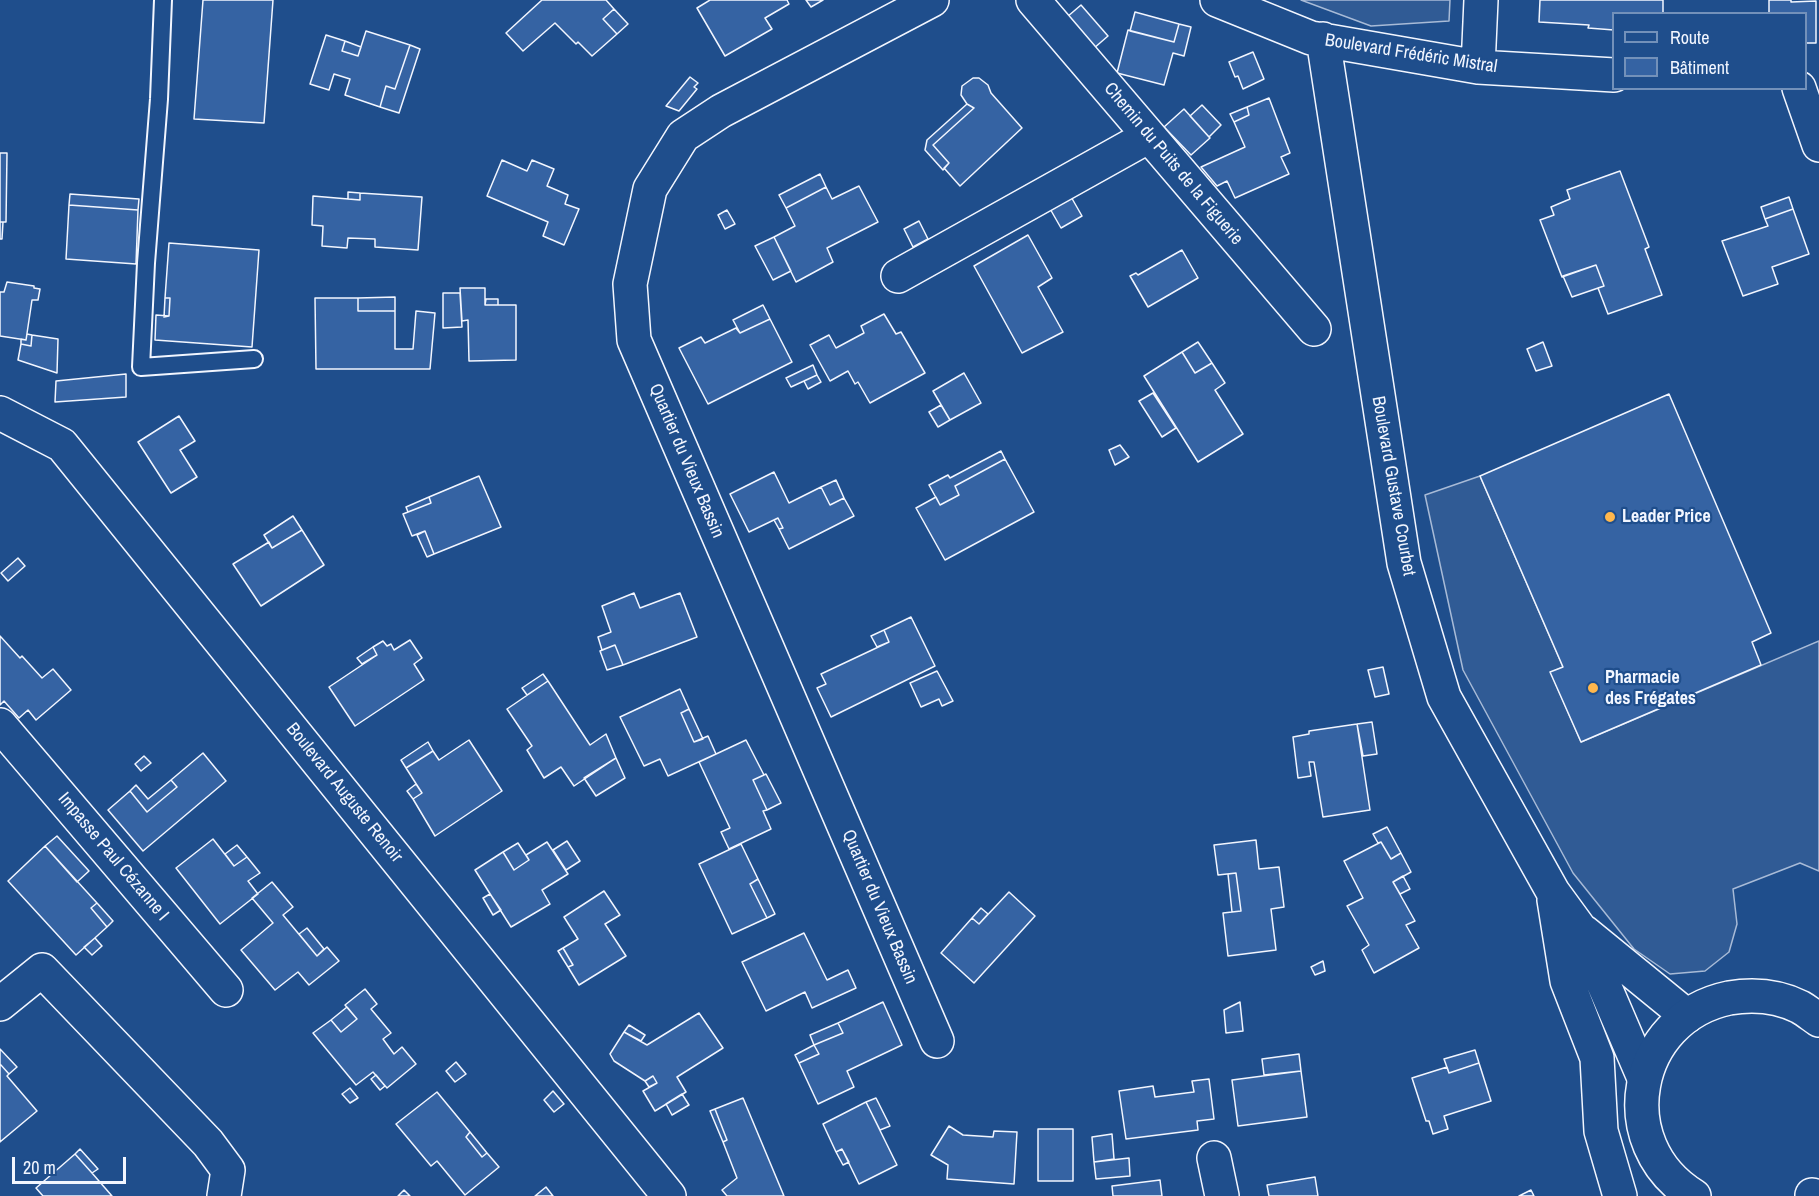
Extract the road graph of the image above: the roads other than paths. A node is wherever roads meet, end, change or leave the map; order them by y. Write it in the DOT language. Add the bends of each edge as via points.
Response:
graph roads {
  1 [pos="163,0"];
  2 [pos="932,0"];
  3 [pos="1033,0"];
  4 [pos="1217,0"];
  5 [pos="1481,0"];
  6 [pos="1323,39"];
  7 [pos="1478,67"];
  8 [pos="1612,75"];
  9 [pos="1800,90"];
  10 [pos="1149,136"];
  11 [pos="1819,145"];
  12 [pos="898,276"];
  13 [pos="1314,329"];
  14 [pos="254,359"];
  15 [pos="0,413"];
  16 [pos="0,725"];
  17 [pos="1553,892"];
  18 [pos="1580,929"];
  19 [pos="226,990"];
  20 [pos="0,1004"];
  21 [pos="1813,1006"];
  22 [pos="1687,1016"];
  23 [pos="937,1041"];
  24 [pos="1644,1078"];
  25 [pos="1214,1158"];
  26 [pos="1657,1162"];
  27 [pos="224,1196"];
  28 [pos="669,1196"];
  29 [pos="1222,1196"];
  30 [pos="1620,1196"];
  31 [pos="1665,1196"];
  32 [pos="1694,1196"];
  1 -- 14 [label="lane" via="141,367"];
  2 -- 23 [label="street, Quartier du Vieux Bassin" via="721,111 682,136 650,189 630,284 634,340"];
  3 -- 10 [label="street, Chemin du Puits de la Figuerie"];
  4 -- 6 [label="street, Boulevard Frédéric Mistral" via="1311,38"];
  5 -- 7 [label="street"];
  6 -- 7 [label="street, Boulevard Frédéric Mistral"];
  6 -- 17 [label="street, Boulevard Gustave Courbet" via="1404,563 1444,697"];
  7 -- 8 [label="street, Boulevard Frédéric Mistral"];
  9 -- 11 [label="street"];
  10 -- 12 [label="street"];
  10 -- 13 [label="street, Chemin du Puits de la Figuerie"];
  15 -- 28 [label="street, Boulevard Auguste Renoir" via="62,445"];
  16 -- 19 [label="street, Impasse Paul Cézanne I"];
  17 -- 18 [label="street, Boulevard Gustave Courbet"];
  17 -- 30 [label="street" via="1567,981 1597,1058 1601,1131"];
  18 -- 22 [label="street, Boulevard Gustave Courbet"];
  18 -- 24 [label="street, Boulevard Gustave Courbet"];
  20 -- 27 [label="street" via="42,970 208,1143 228,1170"];
  21 -- 22 [label="street" via="1745,995 1714,1001"];
  22 -- 24 [label="street" via="1667,1033"];
  24 -- 26 [label="street" via="1641,1107 1645,1135"];
  25 -- 29 [label="street"];
  26 -- 31 [label="street"];
  26 -- 32 [label="street" via="1680,1188"];
}
